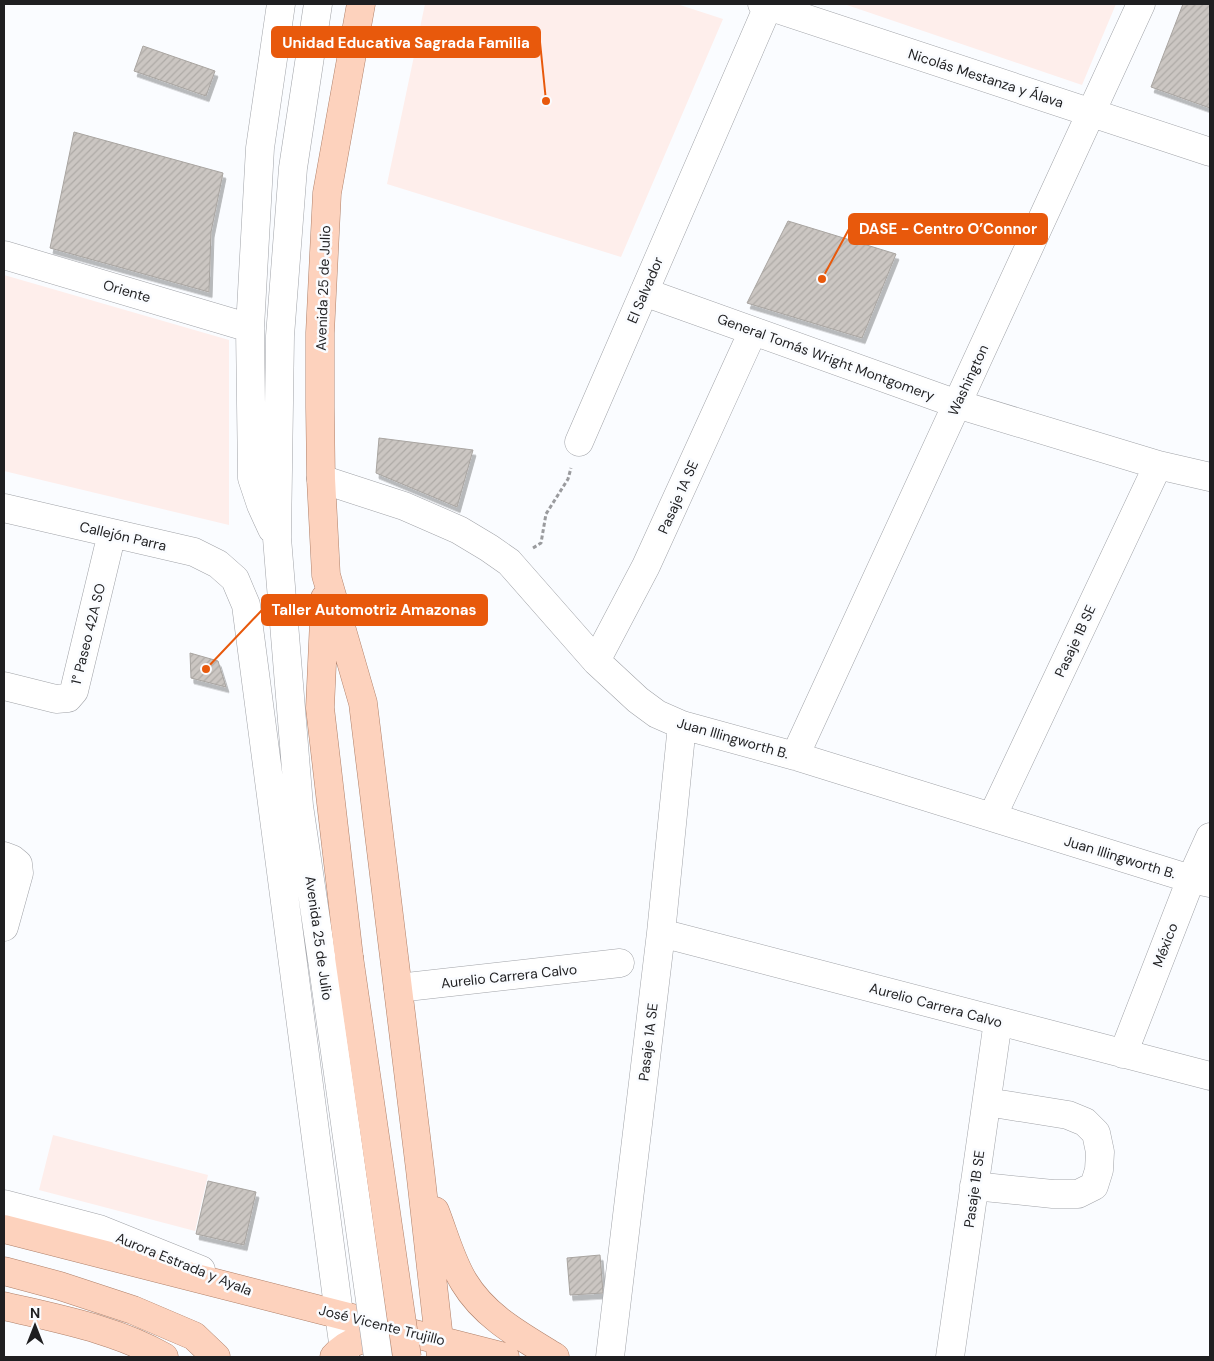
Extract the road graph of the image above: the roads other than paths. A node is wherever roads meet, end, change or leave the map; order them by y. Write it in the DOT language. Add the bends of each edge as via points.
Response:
graph roads {
  1 [pos="281,4"];
  2 [pos="318,4"];
  3 [pos="360,4"];
  4 [pos="766,4"];
  5 [pos="1141,4"];
  6 [pos="1091,113"];
  7 [pos="1210,152"];
  8 [pos="4,255"];
  9 [pos="644,292"];
  10 [pos="250,328"];
  11 [pos="753,331"];
  12 [pos="957,404"];
  13 [pos="579,442"];
  14 [pos="1158,465"];
  15 [pos="1210,477"];
  16 [pos="321,479"];
  17 [pos="4,508"];
  18 [pos="112,533"];
  19 [pos="277,538"];
  20 [pos="326,574"];
  21 [pos="234,579"];
  22 [pos="596,660"];
  23 [pos="4,686"];
  24 [pos="682,726"];
  25 [pos="795,756"];
  26 [pos="992,817"];
  27 [pos="1210,837"];
  28 [pos="11,864"];
  29 [pos="1201,881"];
  30 [pos="4,927"];
  31 [pos="661,933"];
  32 [pos="620,963"];
  33 [pos="398,988"];
  34 [pos="998,1021"];
  35 [pos="1123,1054"];
  36 [pos="1210,1076"];
  37 [pos="987,1102"];
  38 [pos="420,1169"];
  39 [pos="974,1186"];
  40 [pos="4,1221"];
  41 [pos="4,1271"];
  42 [pos="258,1294"];
  43 [pos="4,1306"];
  44 [pos="338,1314"];
  45 [pos="194,1336"];
  46 [pos="436,1344"];
  47 [pos="341,1354"];
  48 [pos="164,1357"];
  49 [pos="216,1357"];
  50 [pos="230,1357"];
  51 [pos="378,1357"];
  52 [pos="407,1357"];
  53 [pos="505,1357"];
  54 [pos="555,1357"];
  55 [pos="610,1357"];
  56 [pos="950,1357"];
  1 -- 10 [label="street, Avenida 25 de Julio" via="260,148"];
  2 -- 19 [label="street, Avenida 25 de Julio" via="293,168 281,316"];
  3 -- 16 [label="main road, Avenida 25 de Julio" via="327,193 320,333"];
  4 -- 6 [label="street, Nicolás Mestanza y Álava"];
  4 -- 9 [label="street, El Salvador"];
  5 -- 6 [label="street, Washington"];
  6 -- 7 [label="street, Nicolás Mestanza y Álava"];
  6 -- 12 [label="street, Washington"];
  8 -- 10 [label="street, Oriente"];
  9 -- 11 [label="street, General Tomás Wright Montgomery"];
  9 -- 13 [label="street, El Salvador"];
  10 -- 19 [label="street, Avenida 25 de Julio" via="252,478"];
  11 -- 12 [label="street, General Tomás Wright Montgomery"];
  11 -- 22 [label="street, Pasaje 1A SE" via="646,566"];
  12 -- 14 [label="street, General Tomás Wright Montgomery"];
  12 -- 25 [label="street, Washington"];
  14 -- 15 [label="street, General Tomás Wright Montgomery"];
  14 -- 26 [label="street, Pasaje 1B SE"];
  16 -- 20 [label="main road, Avenida 25 de Julio"];
  16 -- 22 [label="street, Juan Illingworth B." via="404,506 459,530 489,548 509,562"];
  17 -- 18 [label="street, Callejón Parra"];
  18 -- 21 [label="street, Callejón Parra" via="194,552 218,564"];
  18 -- 23 [label="street, 1° Paseo 42A SO" via="74,691 68,698 56,699"];
  19 -- 51 [label="street, Avenida 25 de Julio, bridge" via="299,806"];
  20 -- 33 [label="main road, Avenida 25 de Julio" via="363,704"];
  20 -- 52 [label="main road, Avenida 25 de Julio, bridge" via="320,708 349,957"];
  21 -- 44 [label="street, Avenida 25 de Julio" via="246,605"];
  22 -- 24 [label="street, Juan Illingworth B." via="638,700"];
  24 -- 25 [label="street, Juan Illingworth B."];
  24 -- 31 [label="street, Pasaje 1A SE"];
  25 -- 26 [label="street, Juan Illingworth B."];
  26 -- 29 [label="street, Juan Illingworth B."];
  27 -- 29 [label="street, México"];
  28 -- 30 [label="street"];
  29 -- 35 [label="street, México"];
  31 -- 34 [label="street, Aurelio Carrera Calvo"];
  31 -- 55 [label="street, Pasaje 1A SE"];
  32 -- 33 [label="street, Aurelio Carrera Calvo"];
  33 -- 38 [label="main road, Avenida 25 de Julio"];
  34 -- 35 [label="street, Aurelio Carrera Calvo"];
  34 -- 37 [label="street, Pasaje 1B SE"];
  35 -- 36 [label="street, Aurelio Carrera Calvo"];
  37 -- 39 [label="street, Pasaje 1B SE"];
  37 -- 39 [label="street" via="1068,1115 1085,1122 1096,1133 1100,1170 1094,1186 1078,1194"];
  38 -- 46 [label="main road, Avenida 25 de Julio"];
  38 -- 54 [label="main road" via="464,1282 480,1304 505,1326"];
  39 -- 56 [label="street, Pasaje 1B SE"];
  40 -- 42 [label="main road, Aurora Estrada y Ayala"];
  41 -- 45 [label="main road" via="133,1310"];
  42 -- 44 [label="main road, José Vicente Trujillo"];
  43 -- 48 [label="main road" via="108,1332"];
  44 -- 46 [label="main road, José Vicente Trujillo"];
  44 -- 47 [label="street, Avenida 25 de Julio"];
  45 -- 49 [label="main road"];
  45 -- 50 [label="main road"];
  46 -- 47 [label="main road, Avenida 25 de Julio" via="400,1335 379,1336 364,1339"];
  46 -- 53 [label="main road, José Vicente Trujillo"];
}
